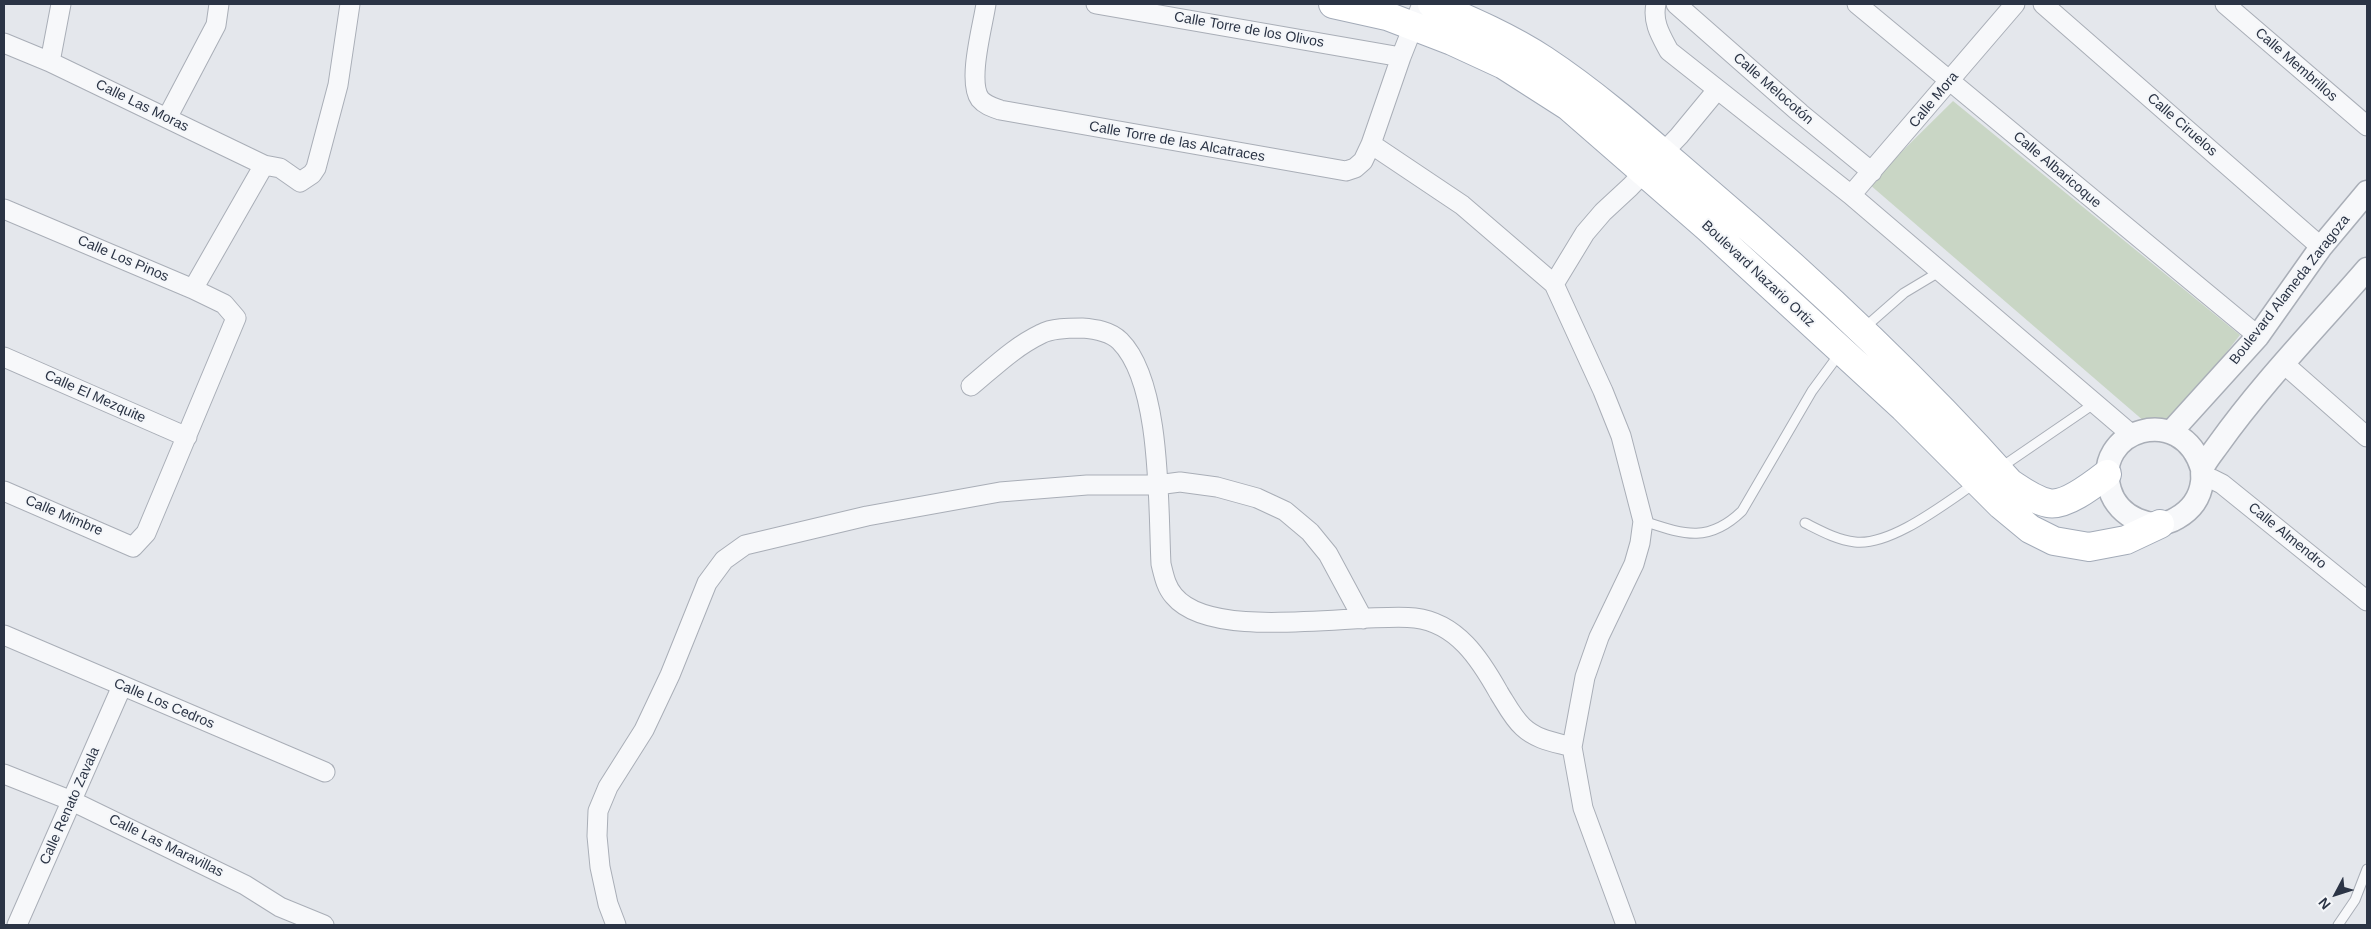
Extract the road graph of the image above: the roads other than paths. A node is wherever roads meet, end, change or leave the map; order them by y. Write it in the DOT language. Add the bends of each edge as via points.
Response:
graph roads {
  1 [pos="61,4"];
  2 [pos="219,4"];
  3 [pos="350,4"];
  4 [pos="986,4"];
  5 [pos="1096,4"];
  6 [pos="1333,4"];
  7 [pos="1432,4"];
  8 [pos="1656,4"];
  9 [pos="1676,4"];
  10 [pos="1857,4"];
  11 [pos="2015,4"];
  12 [pos="2043,4"];
  13 [pos="2225,4"];
  14 [pos="1418,15"];
  15 [pos="4,43"];
  16 [pos="1401,57"];
  17 [pos="50,62"];
  18 [pos="1950,81"];
  19 [pos="1716,90"];
  20 [pos="168,118"];
  21 [pos="2367,126"];
  22 [pos="1371,144"];
  23 [pos="1654,163"];
  24 [pos="272,167"];
  25 [pos="1872,172"];
  26 [pos="2367,192"];
  27 [pos="1851,195"];
  28 [pos="4,209"];
  29 [pos="2320,246"];
  30 [pos="1940,272"];
  31 [pos="2365,275"];
  32 [pos="1554,284"];
  33 [pos="192,289"];
  34 [pos="2258,336"];
  35 [pos="1852,341"];
  36 [pos="4,356"];
  37 [pos="2283,363"];
  38 [pos="972,386"];
  39 [pos="2095,403"];
  40 [pos="2171,432"];
  41 [pos="2132,435"];
  42 [pos="187,437"];
  43 [pos="2367,437"];
  44 [pos="2108,474"];
  45 [pos="2202,475"];
  46 [pos="1988,476"];
  47 [pos="1157,485"];
  48 [pos="4,491"];
  49 [pos="1643,521"];
  50 [pos="1805,523"];
  51 [pos="2160,524"];
  52 [pos="2367,601"];
  53 [pos="1363,619"];
  54 [pos="4,635"];
  55 [pos="122,686"];
  56 [pos="1572,747"];
  57 [pos="325,772"];
  58 [pos="4,774"];
  59 [pos="72,800"];
  60 [pos="2366,874"];
  61 [pos="4,920"];
  62 [pos="17,925"];
  63 [pos="324,925"];
  64 [pos="616,925"];
  65 [pos="1626,925"];
  66 [pos="2338,925"];
  1 -- 17 [label="street"];
  2 -- 20 [label="street" via="216,25"];
  3 -- 24 [label="street, Calle Las Moras" via="338,85 316,168 300,182"];
  4 -- 22 [label="street, Calle Torre de las Alcatraces" via="974,80 979,98 1000,110 1335,170 1355,168"];
  5 -- 16 [label="street, Calle Torre de los Olivos"];
  6 -- 14 [label="main road, Boulevard Nazario Ortiz" via="1387,16"];
  7 -- 23 [label="main road, Boulevard Nazario Ortiz" via="1542,59 1595,97"];
  8 -- 19 [label="street" via="1654,14 1658,31 1669,51"];
  9 -- 25 [label="street, Calle Melocotón"];
  10 -- 18 [label="street, Calle Albaricoque"];
  11 -- 18 [label="street, Calle Mora"];
  12 -- 29 [label="street, Calle Ciruelos"];
  13 -- 21 [label="street, Calle Membrillos"];
  14 -- 16 [label="street"];
  14 -- 23 [label="main road, Boulevard Nazario Ortiz" via="1504,65"];
  15 -- 17 [label="street, Calle Las Moras"];
  16 -- 22 [label="street"];
  17 -- 20 [label="street, Calle Las Moras"];
  18 -- 25 [label="street, Calle Mora"];
  18 -- 34 [label="street, Calle Albaricoque"];
  19 -- 23 [label="street"];
  19 -- 27 [label="street"];
  20 -- 24 [label="street, Calle Las Moras"];
  22 -- 32 [label="street" via="1462,205"];
  23 -- 32 [label="street" via="1585,233"];
  23 -- 35 [label="main road, Boulevard Nazario Ortiz" via="1708,228"];
  24 -- 33 [label="street"];
  25 -- 27 [label="street, Calle Mora"];
  26 -- 29 [label="street, Boulevard Alameda Zaragoza"];
  27 -- 30 [label="street"];
  28 -- 33 [label="street, Calle Los Pinos"];
  29 -- 34 [label="street, Boulevard Alameda Zaragoza"];
  30 -- 35 [label="lane" via="1904,293"];
  30 -- 39 [label="street"];
  31 -- 37 [label="street"];
  32 -- 49 [label="street" via="1621,436"];
  33 -- 42 [label="street, Calle Los Pinos" via="224,304 236,318"];
  34 -- 40 [label="street, Boulevard Alameda Zaragoza"];
  35 -- 46 [label="main road, Boulevard Nazario Ortiz" via="1904,408"];
  35 -- 49 [label="lane" via="1812,391 1742,512 1729,524 1706,534 1681,534"];
  36 -- 42 [label="street, Calle El Mezquite"];
  37 -- 43 [label="street"];
  37 -- 45 [label="street" via="2244,409"];
  38 -- 47 [label="street" via="1017,347 1043,332 1068,328 1097,329 1119,340 1134,359 1145,386 1152,422"];
  39 -- 41 [label="street"];
  39 -- 46 [label="lane"];
  40 -- 41 [label="street" via="2158,429"];
  40 -- 45 [label="street" via="2192,446"];
  41 -- 44 [label="street" via="2119,445 2111,459"];
  42 -- 48 [label="street, Calle Mimbre" via="146,533 132,547"];
  44 -- 46 [label="main road, Boulevard Nazario Ortiz" via="2069,498 2050,504 2010,483"];
  44 -- 51 [label="street" via="2110,490 2117,505 2129,516"];
  45 -- 51 [label="street" via="2198,497 2189,510"];
  45 -- 52 [label="street, Calle Almendro" via="2222,484"];
  46 -- 50 [label="lane" via="1892,536 1874,542 1834,537"];
  46 -- 51 [label="main road, Boulevard Nazario Ortiz" via="2030,529 2054,541 2090,547 2126,540"];
  47 -- 53 [label="street" via="1180,482 1216,487 1257,498 1285,511 1310,532 1328,554"];
  47 -- 53 [label="street" via="1161,564 1166,584 1184,604 1226,619 1297,624"];
  47 -- 64 [label="street" via="1000,492 888,512 778,537 746,545 724,560 707,583 644,730 608,787 598,811 600,867"];
  49 -- 56 [label="street" via="1634,564 1584,677"];
  53 -- 56 [label="street" via="1385,616 1417,618 1438,624 1460,638 1476,655 1522,727 1539,738"];
  54 -- 55 [label="street, Calle Los Cedros"];
  55 -- 57 [label="street, Calle Los Cedros"];
  55 -- 59 [label="street, Calle Renato Zavala"];
  56 -- 65 [label="street" via="1583,808"];
  58 -- 59 [label="street, Calle Las Maravillas"];
  59 -- 62 [label="street, Calle Renato Zavala"];
  59 -- 63 [label="street, Calle Las Maravillas" via="245,885 280,907"];
  60 -- 66 [label="lane" via="2355,900"];
  61 -- 62 [label="street"];
}
